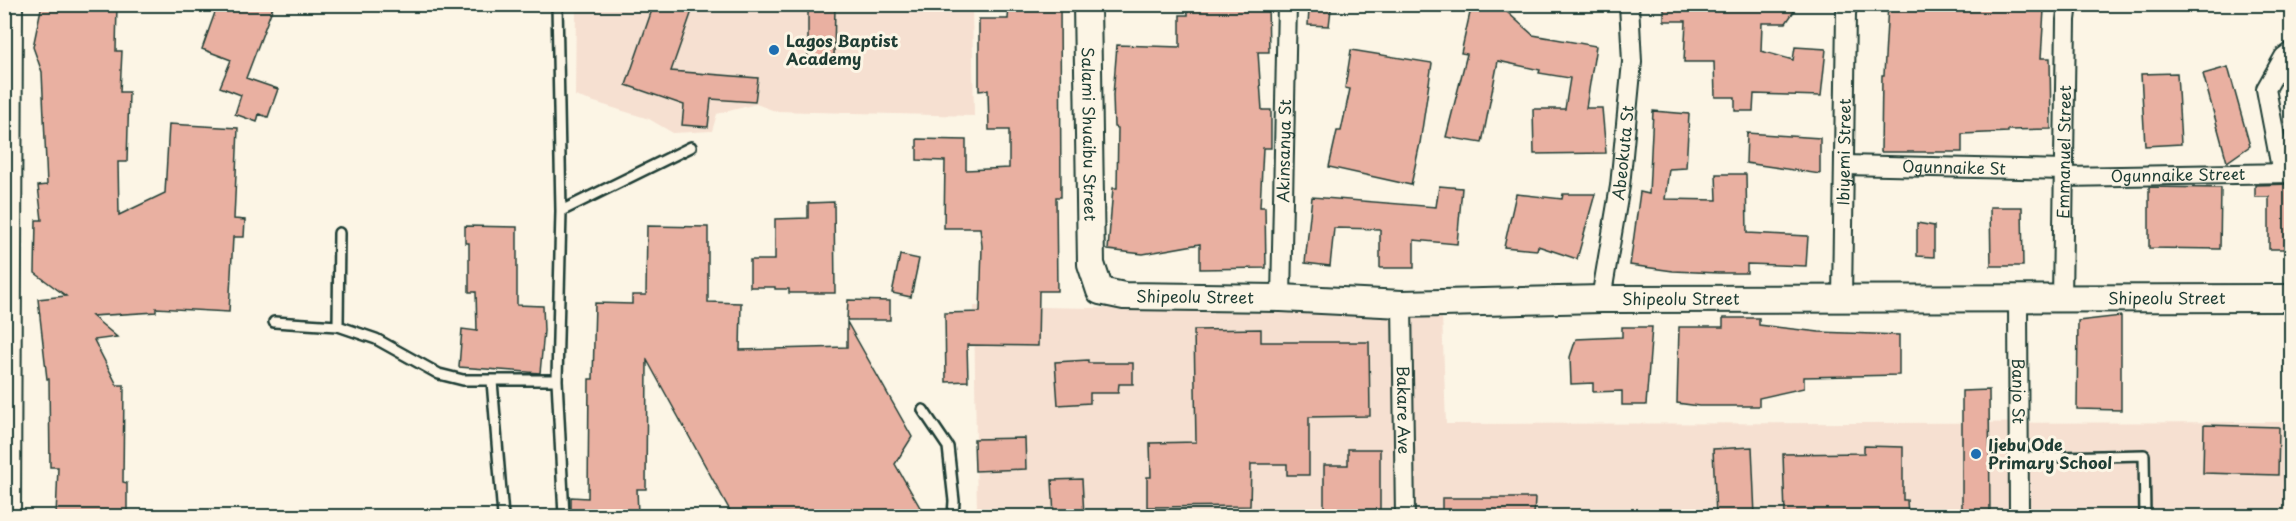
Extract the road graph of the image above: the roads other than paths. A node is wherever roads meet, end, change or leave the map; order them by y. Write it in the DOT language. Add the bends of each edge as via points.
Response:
graph roads {
  1 [pos="13,4"];
  2 [pos="557,4"];
  3 [pos="1087,4"];
  4 [pos="1287,4"];
  5 [pos="1629,4"];
  6 [pos="1848,4"];
  7 [pos="2068,4"];
  8 [pos="2292,51"];
  9 [pos="9,82"];
  10 [pos="691,147"];
  11 [pos="1844,165"];
  12 [pos="2064,173"];
  13 [pos="2287,173"];
  14 [pos="561,211"];
  15 [pos="339,233"];
  16 [pos="1090,264"];
  17 [pos="1281,298"];
  18 [pos="2292,298"];
  19 [pos="1601,299"];
  20 [pos="1842,299"];
  21 [pos="2018,299"];
  22 [pos="2062,299"];
  23 [pos="8,303"];
  24 [pos="1402,304"];
  25 [pos="274,322"];
  26 [pos="338,326"];
  27 [pos="557,380"];
  28 [pos="492,381"];
  29 [pos="923,410"];
  30 [pos="2019,458"];
  31 [pos="10,516"];
  32 [pos="503,516"];
  33 [pos="564,516"];
  34 [pos="953,516"];
  35 [pos="1405,516"];
  36 [pos="2019,516"];
  37 [pos="2145,516"];
  1 -- 9 [label="street"];
  2 -- 14 [label="lane"];
  3 -- 16 [label="street, Salami Shuaibu Street"];
  4 -- 17 [label="street, Akinsanya St"];
  5 -- 19 [label="street, Abeokuta St" via="1632,63 1626,130"];
  6 -- 11 [label="street, Ibiyemi Street"];
  7 -- 12 [label="street, Emmanuel Street"];
  8 -- 13 [label="street" via="2284,57 2266,89"];
  9 -- 23 [label="street"];
  10 -- 14 [label="lane"];
  11 -- 12 [label="street, Ogunnaike St"];
  11 -- 20 [label="street, Ibiyemi Street"];
  12 -- 13 [label="street, Ogunnaike Street"];
  12 -- 22 [label="street, Emmanuel Street"];
  14 -- 27 [label="lane"];
  15 -- 26 [label="lane"];
  16 -- 17 [label="street, Shipeolu Street" via="1100,291 1124,296"];
  17 -- 24 [label="street, Shipeolu Street"];
  18 -- 22 [label="street, Shipeolu Street"];
  19 -- 20 [label="street, Shipeolu Street"];
  19 -- 24 [label="street, Shipeolu Street"];
  20 -- 21 [label="street, Shipeolu Street"];
  21 -- 22 [label="street, Shipeolu Street"];
  21 -- 30 [label="street, Banjo St"];
  23 -- 31 [label="street"];
  24 -- 35 [label="street, Bakare Ave"];
  25 -- 26 [label="lane"];
  26 -- 28 [label="lane" via="376,339 439,374"];
  27 -- 28 [label="lane"];
  27 -- 33 [label="lane"];
  28 -- 32 [label="lane"];
  29 -- 34 [label="lane" via="948,447"];
  30 -- 36 [label="street, Banjo St"];
  30 -- 37 [label="lane" via="2144,455"];
}
